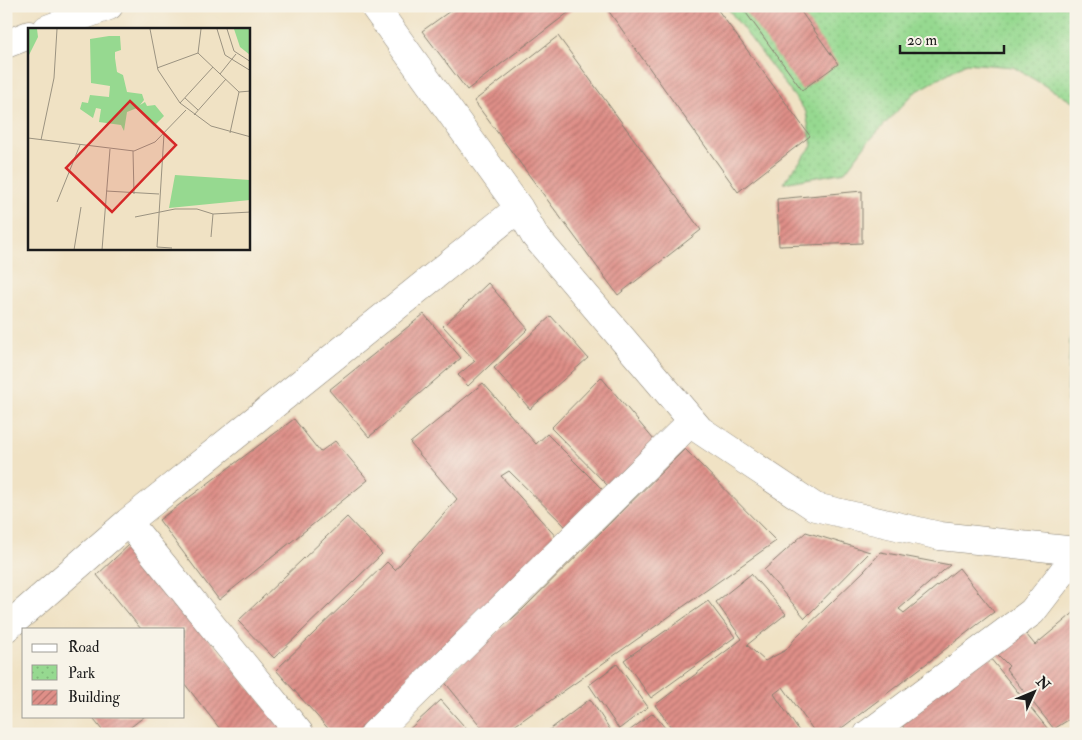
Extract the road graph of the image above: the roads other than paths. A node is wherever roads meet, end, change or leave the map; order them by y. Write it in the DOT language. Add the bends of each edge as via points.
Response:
graph roads {
  1 [pos="109,6"];
  2 [pos="374,6"];
  3 [pos="50,28"];
  4 [pos="28,35"];
  5 [pos="6,44"];
  6 [pos="519,208"];
  7 [pos="692,421"];
  8 [pos="128,522"];
  9 [pos="1076,551"];
  10 [pos="1076,555"];
  11 [pos="6,628"];
  12 [pos="300,734"];
  13 [pos="374,734"];
  14 [pos="868,734"];
  1 -- 3 [label="street"];
  2 -- 6 [label="street"];
  4 -- 5 [label="street"];
  6 -- 7 [label="street" via="536,236"];
  6 -- 8 [label="street"];
  7 -- 9 [label="street" via="700,430 815,507 940,536"];
  7 -- 13 [label="street"];
  8 -- 11 [label="street"];
  8 -- 12 [label="street"];
  10 -- 14 [label="street" via="1032,612"];
}
